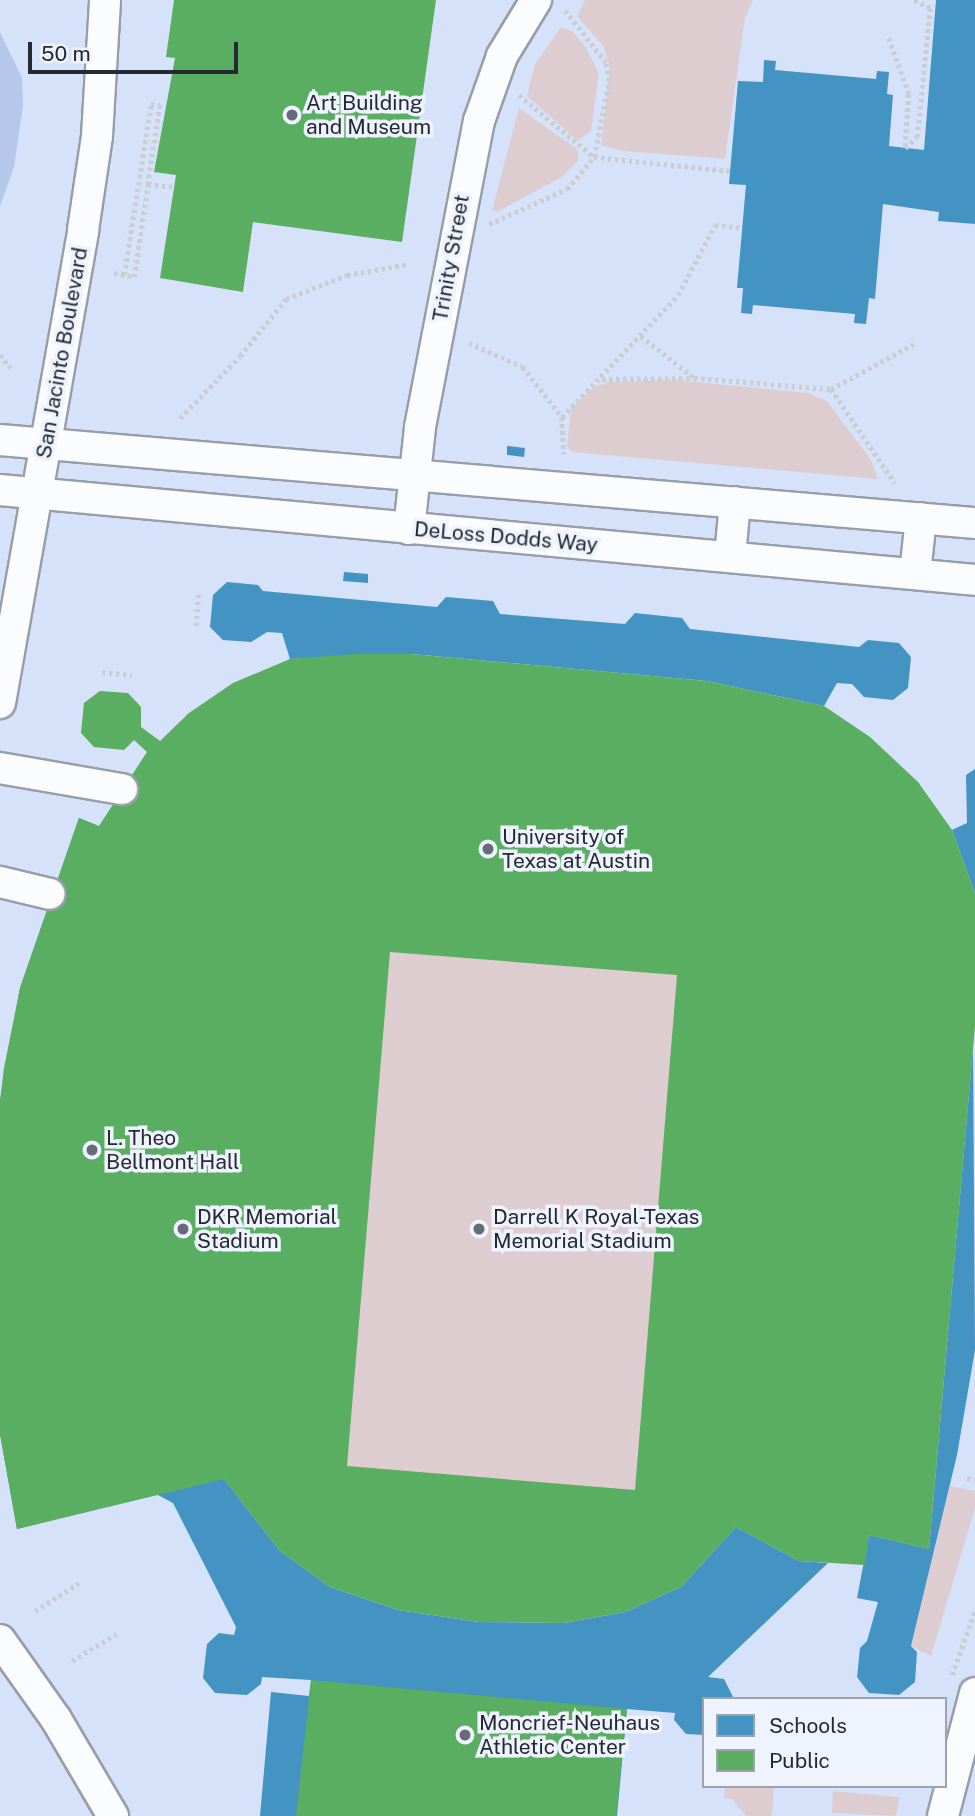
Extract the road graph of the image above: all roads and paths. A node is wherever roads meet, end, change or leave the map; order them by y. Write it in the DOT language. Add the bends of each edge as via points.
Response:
graph roads {
  1 [pos="105,0"];
  2 [pos="536,0"];
  3 [pos="913,0"];
  4 [pos="565,10"];
  5 [pos="889,38"];
  6 [pos="519,95"];
  7 [pos="594,158"];
  8 [pos="731,171"];
  9 [pos="148,184"];
  10 [pos="173,187"];
  11 [pos="485,226"];
  12 [pos="742,228"];
  13 [pos="409,264"];
  14 [pos="114,273"];
  15 [pos="124,275"];
  16 [pos="641,336"];
  17 [pos="469,343"];
  18 [pos="914,344"];
  19 [pos="0,355"];
  20 [pos="11,368"];
  21 [pos="694,377"];
  22 [pos="601,379"];
  23 [pos="831,389"];
  24 [pos="562,417"];
  25 [pos="180,418"];
  26 [pos="0,440"];
  27 [pos="47,442"];
  28 [pos="564,454"];
  29 [pos="414,473"];
  30 [pos="895,483"];
  31 [pos="0,490"];
  32 [pos="38,496"];
  33 [pos="735,502"];
  34 [pos="921,518"];
  35 [pos="975,523"];
  36 [pos="409,529"];
  37 [pos="730,557"];
  38 [pos="915,574"];
  39 [pos="975,580"];
  40 [pos="198,594"];
  41 [pos="196,626"];
  42 [pos="102,672"];
  43 [pos="132,675"];
  44 [pos="0,703"];
  45 [pos="0,768"];
  46 [pos="121,789"];
  47 [pos="0,883"];
  48 [pos="50,894"];
  49 [pos="967,1478"];
  50 [pos="975,1480"];
  51 [pos="79,1583"];
  52 [pos="975,1610"];
  53 [pos="35,1611"];
  54 [pos="116,1634"];
  55 [pos="0,1640"];
  56 [pos="72,1661"];
  57 [pos="962,1688"];
  58 [pos="113,1816"];
  59 [pos="943,1816"];
  1 -- 27 [label="street, San Jacinto Boulevard" via="97,135"];
  2 -- 29 [label="street, Trinity Street" via="502,56 479,121"];
  3 -- 5 [label="path" via="930,8 917,137 905,148 909,94"];
  4 -- 7 [label="path" via="595,47 607,72"];
  6 -- 7 [label="path"];
  7 -- 8 [label="path"];
  7 -- 11 [label="path" via="567,189"];
  9 -- 10 [label="path"];
  9 -- 15 [label="path" via="134,277"];
  9 -- 15 [label="path" via="160,105 151,104"];
  12 -- 16 [label="path" via="715,225 678,295"];
  13 -- 25 [label="path" via="347,275 286,299 240,356"];
  14 -- 15 [label="path"];
  16 -- 21 [label="path"];
  16 -- 22 [label="path"];
  17 -- 24 [label="path" via="523,367"];
  18 -- 23 [label="path"];
  19 -- 20 [label="path"];
  21 -- 22 [label="path"];
  21 -- 23 [label="path"];
  22 -- 24 [label="path"];
  23 -- 30 [label="path"];
  24 -- 28 [label="path"];
  26 -- 27 [label="street"];
  27 -- 29 [label="street"];
  27 -- 32 [label="street, San Jacinto Boulevard"];
  29 -- 33 [label="street"];
  29 -- 36 [label="street, Trinity Street"];
  31 -- 32 [label="street, DeLoss Dodds Way"];
  32 -- 36 [label="street, DeLoss Dodds Way"];
  32 -- 44 [label="street, San Jacinto Boulevard"];
  33 -- 34 [label="street"];
  33 -- 37 [label="street"];
  34 -- 35 [label="street"];
  34 -- 38 [label="street"];
  36 -- 37 [label="street, DeLoss Dodds Way"];
  37 -- 38 [label="street, DeLoss Dodds Way"];
  38 -- 39 [label="street, DeLoss Dodds Way"];
  40 -- 41 [label="path"];
  42 -- 43 [label="path"];
  45 -- 46 [label="street"];
  47 -- 48 [label="street"];
  49 -- 50 [label="path"];
  51 -- 53 [label="path"];
  52 -- 57 [label="path"];
  54 -- 56 [label="path"];
  55 -- 58 [label="street" via="55,1719"];
  57 -- 59 [label="street"];
}
